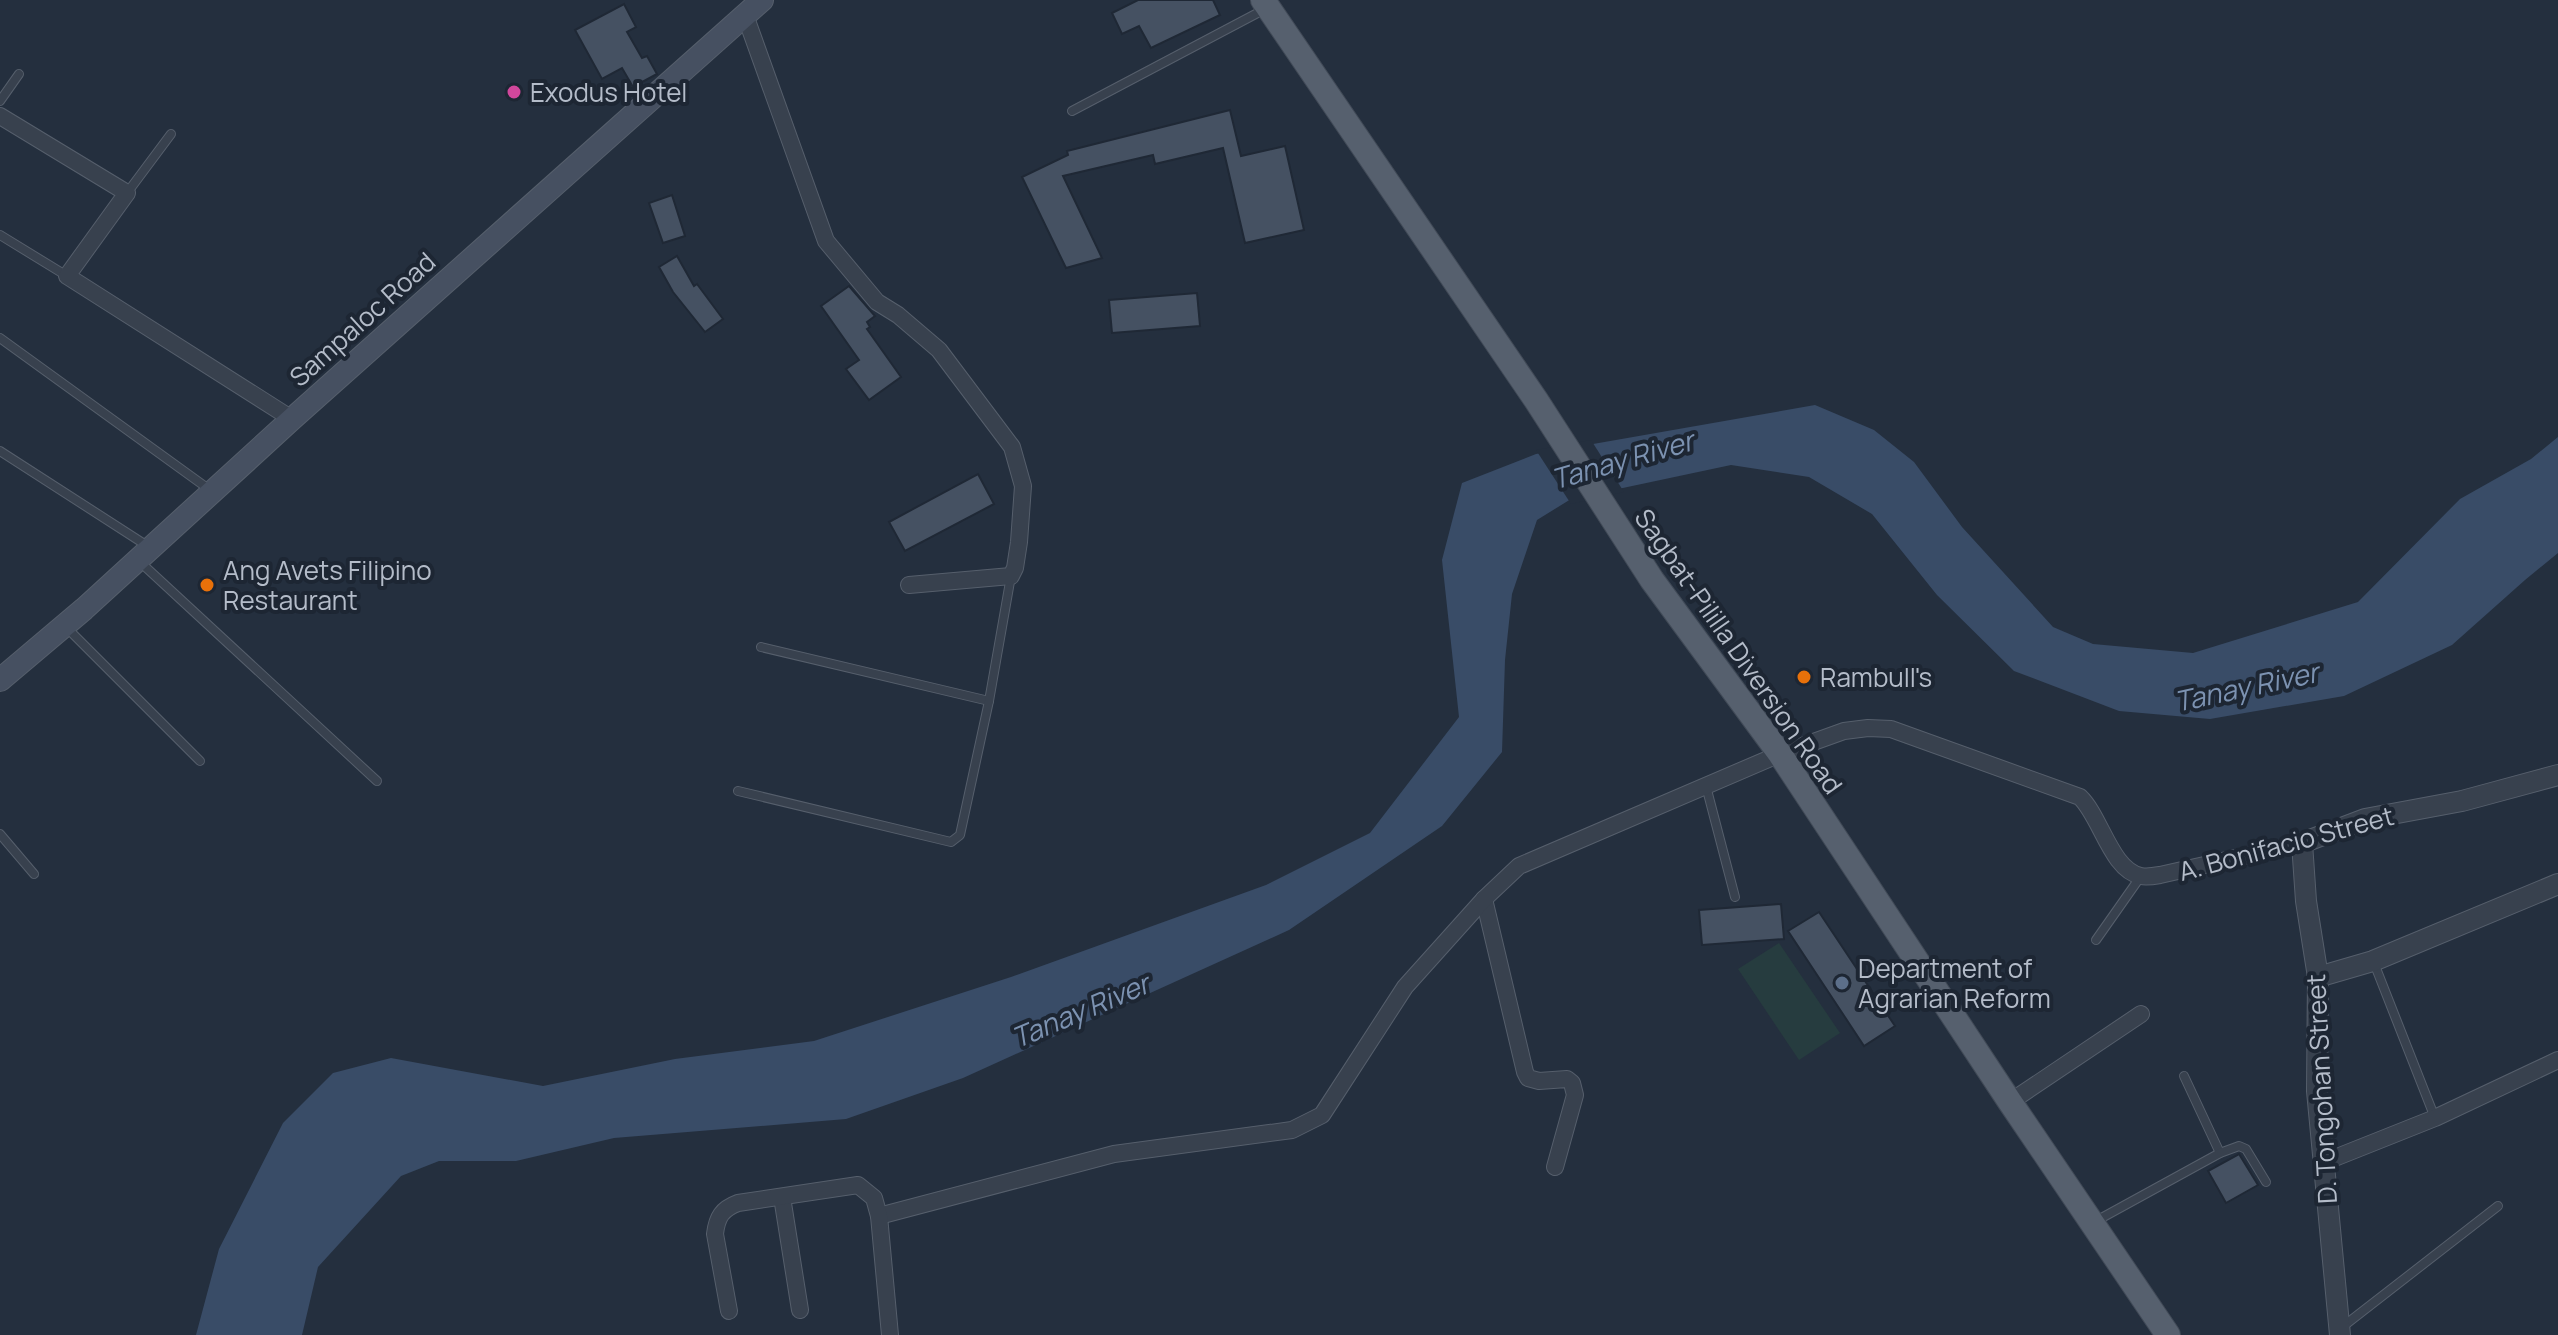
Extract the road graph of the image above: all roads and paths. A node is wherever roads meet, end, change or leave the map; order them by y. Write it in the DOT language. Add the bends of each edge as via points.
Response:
graph roads {
  1 [pos="1265,4"];
  2 [pos="754,7"];
  3 [pos="19,74"];
  4 [pos="0,101"];
  5 [pos="1072,111"];
  6 [pos="0,116"];
  7 [pos="171,134"];
  8 [pos="127,193"];
  9 [pos="0,235"];
  10 [pos="67,276"];
  11 [pos="0,338"];
  12 [pos="292,419"];
  13 [pos="0,451"];
  14 [pos="213,493"];
  15 [pos="144,554"];
  16 [pos="1011,576"];
  17 [pos="909,585"];
  18 [pos="65,626"];
  19 [pos="761,647"];
  20 [pos="0,680"];
  21 [pos="989,701"];
  22 [pos="1780,754"];
  23 [pos="200,761"];
  24 [pos="2558,775"];
  25 [pos="377,781"];
  26 [pos="1706,785"];
  27 [pos="738,791"];
  28 [pos="0,834"];
  29 [pos="2302,843"];
  30 [pos="34,874"];
  31 [pos="2141,876"];
  32 [pos="2558,884"];
  33 [pos="1735,897"];
  34 [pos="1484,899"];
  35 [pos="2096,940"];
  36 [pos="2373,961"];
  37 [pos="2318,977"];
  38 [pos="2141,1014"];
  39 [pos="2558,1060"];
  40 [pos="2184,1076"];
  41 [pos="2010,1102"];
  42 [pos="2435,1118"];
  43 [pos="2220,1153"];
  44 [pos="2322,1163"];
  45 [pos="1555,1167"];
  46 [pos="2266,1182"];
  47 [pos="782,1197"];
  48 [pos="2498,1206"];
  49 [pos="879,1216"];
  50 [pos="2092,1224"];
  51 [pos="800,1310"];
  52 [pos="729,1311"];
  53 [pos="2340,1332"];
  54 [pos="890,1335"];
  55 [pos="2168,1335"];
  1 -- 5 [label="lane"];
  1 -- 22 [label="main road, Sagbat-Pililla Diversion Road" via="1536,400 1652,580"];
  2 -- 12 [label="main road, Sampaloc Road"];
  2 -- 16 [label="street" via="826,241 877,302 939,350 1012,447 1023,486"];
  3 -- 4 [label="lane"];
  6 -- 8 [label="street"];
  7 -- 8 [label="lane"];
  8 -- 10 [label="street"];
  9 -- 10 [label="lane"];
  10 -- 12 [label="street"];
  11 -- 14 [label="lane"];
  12 -- 14 [label="main road, Sampaloc Road"];
  13 -- 15 [label="lane"];
  14 -- 15 [label="main road, Sampaloc Road"];
  15 -- 18 [label="main road, Sampaloc Road"];
  15 -- 25 [label="lane"];
  16 -- 17 [label="street"];
  16 -- 21 [label="lane"];
  18 -- 20 [label="main road, Sampaloc Road"];
  18 -- 23 [label="lane"];
  19 -- 21 [label="lane"];
  21 -- 27 [label="lane" via="963,828 951,842"];
  22 -- 26 [label="street, A. Bonifacio Street"];
  22 -- 31 [label="street, A. Bonifacio Street" via="1844,731 1891,729 2080,797 2115,856"];
  22 -- 41 [label="main road, Sagbat-Pililla Diversion Road"];
  24 -- 29 [label="street, A. Bonifacio Street" via="2462,801 2365,819"];
  26 -- 33 [label="lane"];
  26 -- 34 [label="street, A. Bonifacio Street" via="1519,866"];
  28 -- 30 [label="lane"];
  29 -- 31 [label="street, A. Bonifacio Street"];
  29 -- 37 [label="street, D. Tongohan Street"];
  31 -- 35 [label="lane"];
  32 -- 36 [label="street"];
  34 -- 45 [label="street" via="1525,1072 1539,1081 1567,1079 1574,1089"];
  34 -- 49 [label="street, A. Bonifacio Street" via="1405,987 1322,1115 1308,1124 1114,1154"];
  36 -- 37 [label="street"];
  36 -- 42 [label="lane"];
  37 -- 44 [label="street, D. Tongohan Street"];
  38 -- 41 [label="street"];
  39 -- 42 [label="street"];
  40 -- 43 [label="lane"];
  41 -- 50 [label="main road, Sagbat-Pililla Diversion Road"];
  42 -- 44 [label="street"];
  43 -- 46 [label="lane" via="2239,1146 2246,1149"];
  43 -- 50 [label="lane"];
  44 -- 53 [label="street, D. Tongohan Street"];
  47 -- 49 [label="street" via="858,1185 874,1198"];
  47 -- 51 [label="street"];
  47 -- 52 [label="street" via="738,1203 720,1214 715,1234"];
  48 -- 53 [label="lane"];
  49 -- 54 [label="street"];
  50 -- 55 [label="main road, Sagbat-Pililla Diversion Road"];
}
